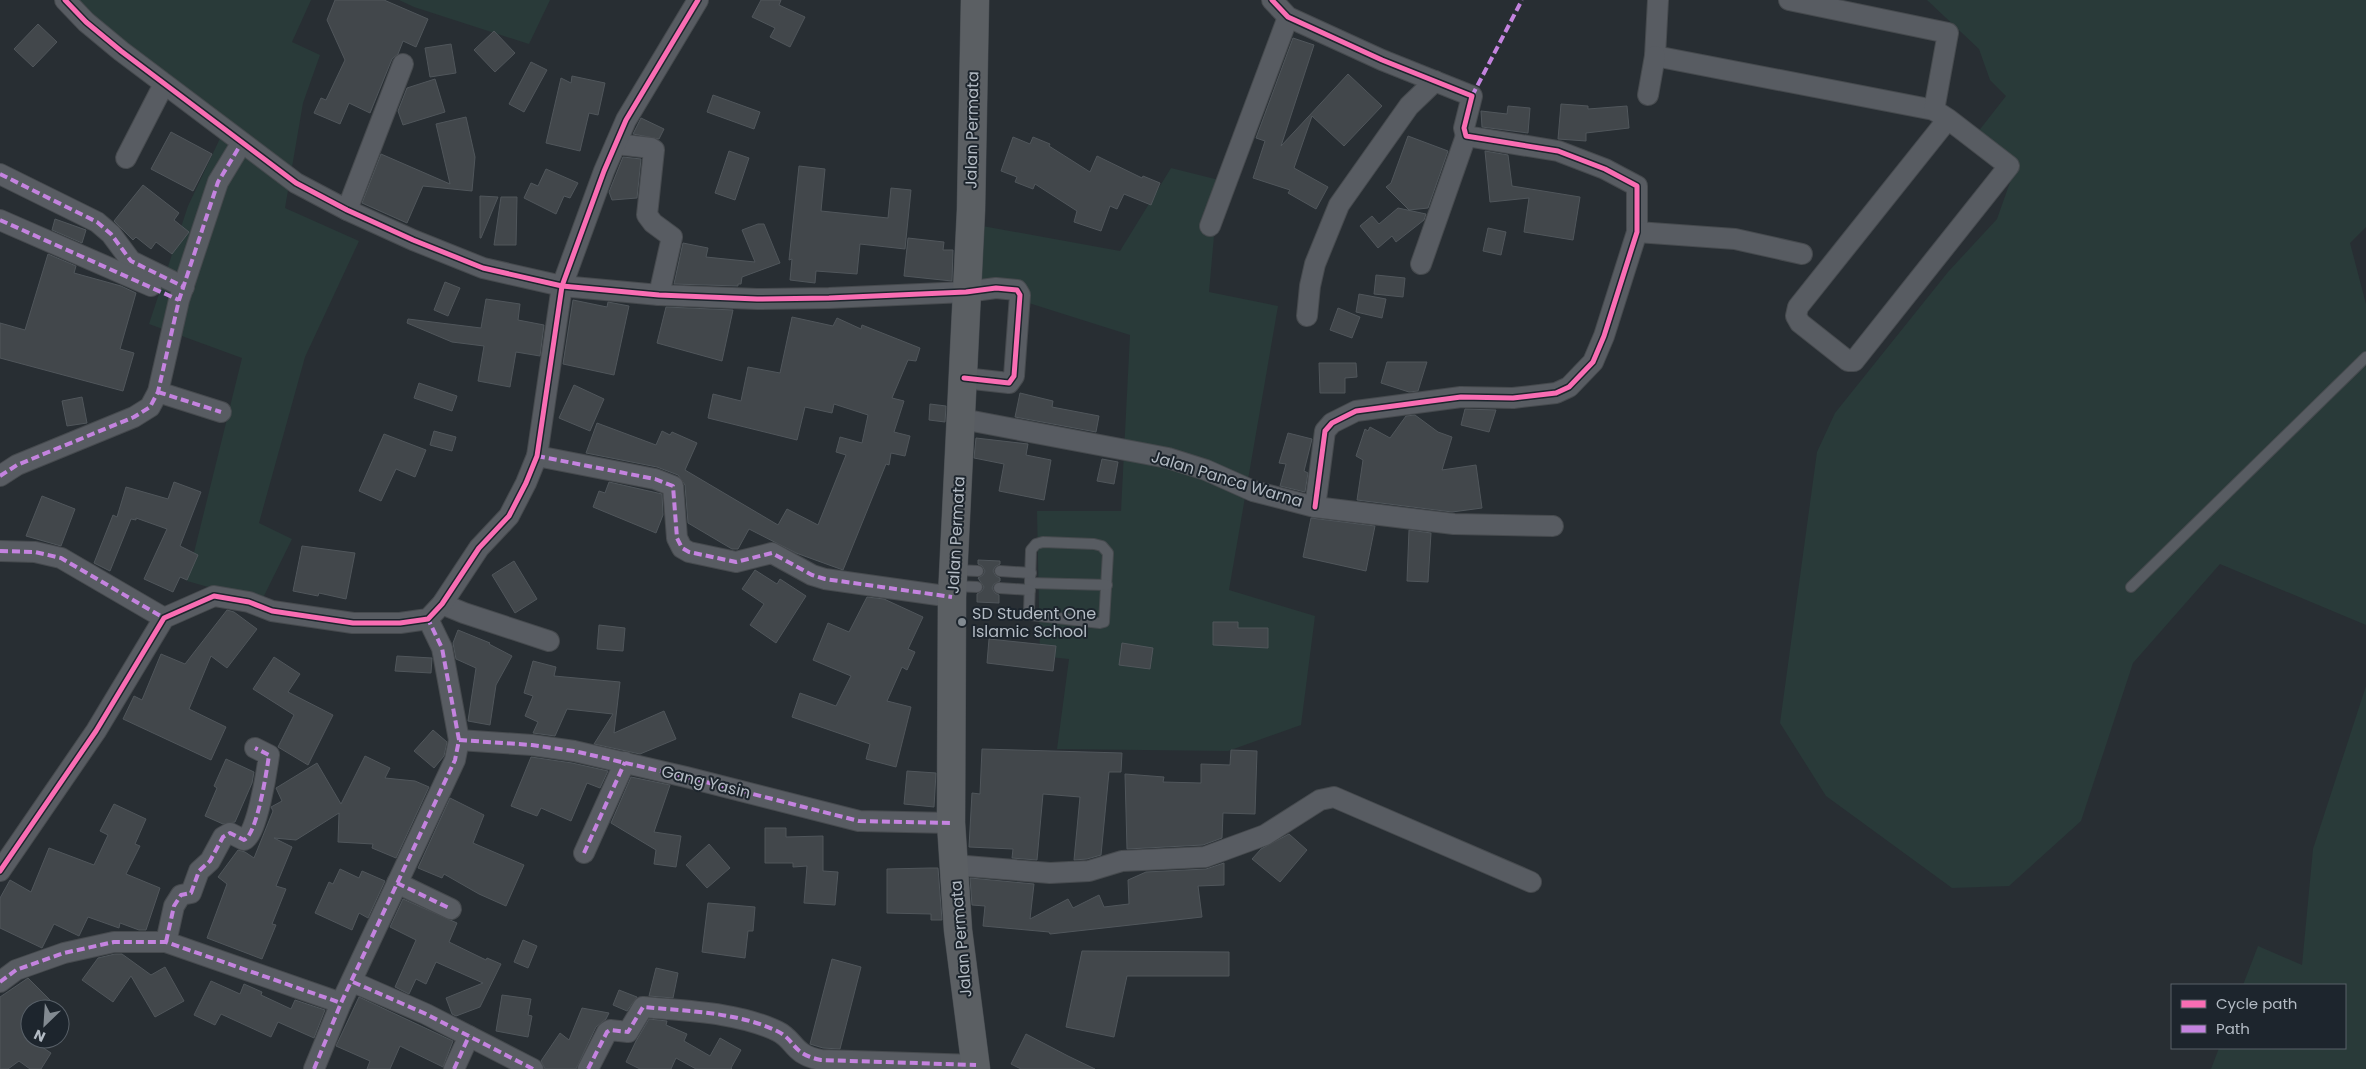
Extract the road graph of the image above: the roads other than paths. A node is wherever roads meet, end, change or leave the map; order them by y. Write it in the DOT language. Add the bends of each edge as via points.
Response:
graph roads {
  1 [pos="65,0"];
  2 [pos="698,0"];
  3 [pos="975,0"];
  4 [pos="1272,0"];
  5 [pos="1658,0"];
  6 [pos="1789,0"];
  7 [pos="1288,16"];
  8 [pos="1655,56"];
  9 [pos="404,64"];
  10 [pos="1435,81"];
  11 [pos="164,84"];
  12 [pos="1648,95"];
  13 [pos="1941,114"];
  14 [pos="1466,136"];
  15 [pos="241,144"];
  16 [pos="616,144"];
  17 [pos="126,158"];
  18 [pos="0,174"];
  19 [pos="347,210"];
  20 [pos="0,220"];
  21 [pos="1210,226"];
  22 [pos="1637,232"];
  23 [pos="1802,254"];
  24 [pos="1421,264"];
  25 [pos="562,286"];
  26 [pos="966,292"];
  27 [pos="182,293"];
  28 [pos="659,295"];
  29 [pos="1307,316"];
  30 [pos="2366,357"];
  31 [pos="964,378"];
  32 [pos="158,392"];
  33 [pos="221,412"];
  34 [pos="962,419"];
  35 [pos="537,456"];
  36 [pos="0,476"];
  37 [pos="1315,506"];
  38 [pos="1553,526"];
  39 [pos="0,551"];
  40 [pos="1000,571"];
  41 [pos="963,582"];
  42 [pos="1030,582"];
  43 [pos="1107,585"];
  44 [pos="2131,587"];
  45 [pos="999,588"];
  46 [pos="442,604"];
  47 [pos="164,618"];
  48 [pos="428,619"];
  49 [pos="549,641"];
  50 [pos="459,740"];
  51 [pos="255,748"];
  52 [pos="625,762"];
  53 [pos="951,823"];
  54 [pos="584,853"];
  55 [pos="954,865"];
  56 [pos="0,871"];
  57 [pos="1531,882"];
  58 [pos="397,883"];
  59 [pos="451,909"];
  60 [pos="166,942"];
  61 [pos="0,982"];
  62 [pos="353,982"];
  63 [pos="341,1003"];
  64 [pos="468,1036"];
  65 [pos="976,1067"];
  66 [pos="314,1069"];
  67 [pos="454,1069"];
  68 [pos="533,1069"];
  69 [pos="588,1069"];
  1 -- 11 [label="street" via="86,22"];
  2 -- 16 [label="street" via="626,120"];
  3 -- 26 [label="main road, Jalan Permata"];
  4 -- 7 [label="street"];
  5 -- 8 [label="street"];
  6 -- 13 [label="street" via="1948,33"];
  7 -- 10 [label="street"];
  7 -- 21 [label="street"];
  8 -- 12 [label="street"];
  8 -- 13 [label="street"];
  9 -- 19 [label="street"];
  10 -- 14 [label="street" via="1472,96 1464,128"];
  10 -- 29 [label="street" via="1409,106 1339,205 1315,264"];
  11 -- 15 [label="street"];
  11 -- 17 [label="street"];
  13 -- 13 [label="street" via="2008,163 2008,170 1854,361 1848,361 1800,323 1796,316 1798,307"];
  14 -- 22 [label="street" via="1558,152 1620,176 1637,186"];
  14 -- 24 [label="street"];
  15 -- 19 [label="street" via="296,183"];
  15 -- 27 [label="street" via="218,182"];
  16 -- 25 [label="street"];
  16 -- 28 [label="street" via="654,150 647,215 672,237"];
  18 -- 27 [label="street" via="105,227 132,262"];
  19 -- 25 [label="street" via="483,268"];
  20 -- 27 [label="street"];
  22 -- 23 [label="street" via="1735,239"];
  22 -- 37 [label="street" via="1593,362 1569,387 1556,393 1513,398 1462,397 1356,411 1332,423 1325,431"];
  25 -- 28 [label="street"];
  25 -- 35 [label="street"];
  26 -- 28 [label="street" via="757,299"];
  26 -- 31 [label="main road, Jalan Permata"];
  26 -- 31 [label="street" via="996,288 1016,290 1020,294 1012,381"];
  27 -- 32 [label="street"];
  30 -- 44 [label="lane"];
  31 -- 34 [label="main road, Jalan Permata"];
  32 -- 33 [label="street"];
  32 -- 36 [label="street" via="150,407 134,417 17,465"];
  34 -- 37 [label="street, Jalan Panca Warna" via="1168,458 1253,490"];
  34 -- 41 [label="main road, Jalan Permata"];
  35 -- 41 [label="street" via="654,479 673,486 677,538 682,548 689,552 736,562 772,553 825,579"];
  35 -- 46 [label="street" via="510,516 479,548"];
  37 -- 38 [label="street, Jalan Panca Warna" via="1454,524"];
  39 -- 47 [label="street" via="35,552 62,558"];
  40 -- 42 [label="lane"];
  41 -- 53 [label="main road, Jalan Permata"];
  42 -- 43 [label="lane"];
  42 -- 43 [label="lane" via="1031,615 1100,623 1105,619"];
  42 -- 43 [label="lane" via="1031,550 1043,542 1102,546 1108,553"];
  42 -- 45 [label="lane"];
  46 -- 48 [label="street"];
  46 -- 49 [label="street"];
  47 -- 48 [label="street" via="214,596 249,602 272,611 353,623 400,623"];
  47 -- 56 [label="street" via="96,731"];
  48 -- 50 [label="street" via="442,648"];
  50 -- 52 [label="street, Gang Yasin" via="532,745"];
  50 -- 58 [label="street" via="455,760"];
  51 -- 60 [label="street" via="269,754 260,806 250,834 244,840 230,833 223,836 210,861 200,871 194,888 181,895 174,906"];
  52 -- 53 [label="street, Gang Yasin" via="850,820"];
  52 -- 54 [label="street"];
  53 -- 55 [label="main road, Jalan Permata"];
  55 -- 57 [label="street" via="1050,873 1089,871 1122,861 1205,857 1265,835 1320,800 1334,797"];
  55 -- 65 [label="main road, Jalan Permata" via="958,930"];
  58 -- 59 [label="street"];
  58 -- 62 [label="street"];
  60 -- 61 [label="street" via="114,942 64,954 16,970"];
  60 -- 63 [label="street"];
  62 -- 63 [label="street"];
  62 -- 64 [label="street"];
  63 -- 66 [label="street"];
  64 -- 67 [label="street"];
  64 -- 68 [label="street"];
  65 -- 69 [label="street" via="821,1060 800,1053 778,1031 747,1021 643,1007 628,1032 607,1032"];
}
